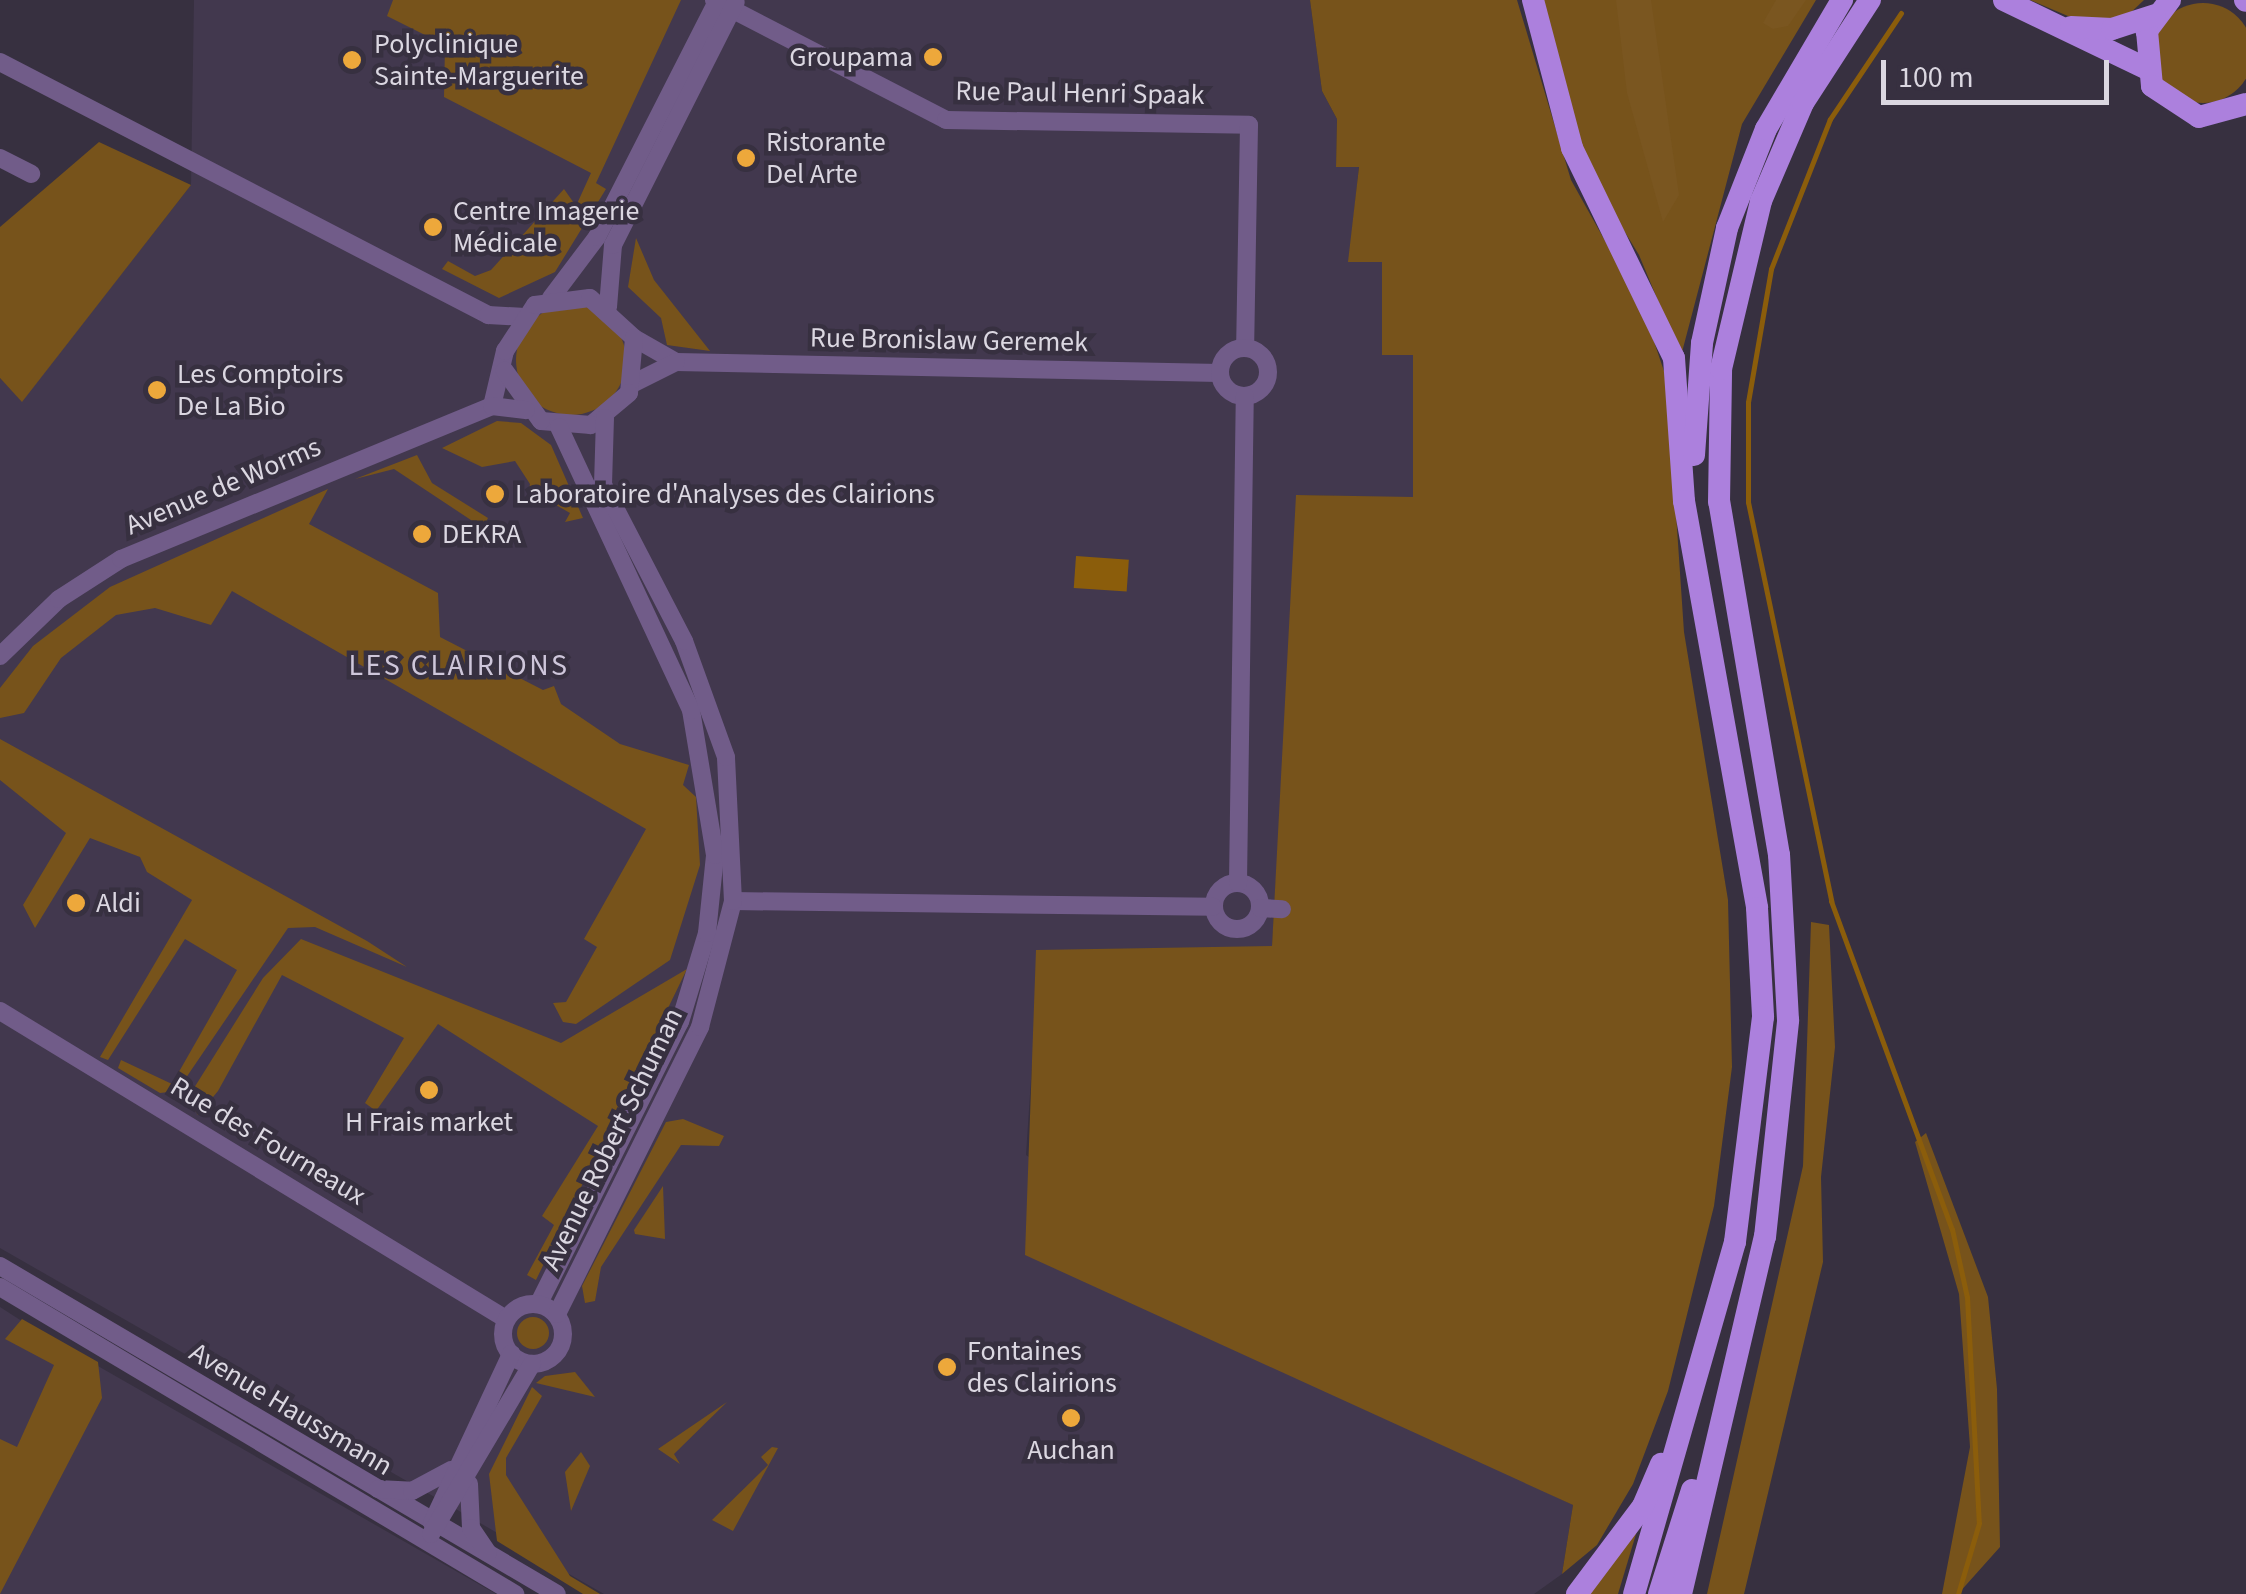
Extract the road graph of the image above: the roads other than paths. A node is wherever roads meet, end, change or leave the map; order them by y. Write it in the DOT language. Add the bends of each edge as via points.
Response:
graph roads {
  1 [pos="1533,0"];
  2 [pos="1842,0"];
  3 [pos="1873,0"];
  4 [pos="2004,0"];
  5 [pos="724,2"];
  6 [pos="2163,8"];
  7 [pos="2063,26"];
  8 [pos="0,62"];
  9 [pos="2145,68"];
  10 [pos="2243,109"];
  11 [pos="0,158"];
  12 [pos="31,174"];
  13 [pos="551,298"];
  14 [pos="608,306"];
  15 [pos="488,316"];
  16 [pos="521,317"];
  17 [pos="634,338"];
  18 [pos="1245,348"];
  19 [pos="505,351"];
  20 [pos="676,362"];
  21 [pos="505,372"];
  22 [pos="1220,373"];
  23 [pos="634,383"];
  24 [pos="1245,396"];
  25 [pos="492,406"];
  26 [pos="526,410"];
  27 [pos="605,418"];
  28 [pos="559,427"];
  29 [pos="1697,557"];
  30 [pos="0,656"];
  31 [pos="1238,883"];
  32 [pos="732,901"];
  33 [pos="1213,907"];
  34 [pos="1260,908"];
  35 [pos="1282,908"];
  36 [pos="0,1011"];
  37 [pos="0,1266"];
  38 [pos="0,1288"];
  39 [pos="538,1304"];
  40 [pos="557,1314"];
  41 [pos="506,1319"];
  42 [pos="1740,1334"];
  43 [pos="510,1354"];
  44 [pos="532,1364"];
  45 [pos="1700,1373"];
  46 [pos="451,1470"];
  47 [pos="469,1482"];
  48 [pos="368,1488"];
  49 [pos="434,1525"];
  50 [pos="425,1543"];
  51 [pos="492,1557"];
  52 [pos="515,1594"];
  53 [pos="557,1594"];
  54 [pos="1576,1594"];
  55 [pos="1634,1594"];
  56 [pos="1659,1594"];
  57 [pos="1681,1594"];
  1 -- 29 [label="main road" via="1572,148 1674,358"];
  2 -- 29 [label="main road" via="1766,129 1727,228 1702,342"];
  3 -- 42 [label="main road" via="1842,37 1761,200 1722,368 1719,502 1779,855 1787,970 1784,1118"];
  4 -- 7 [label="main road"];
  5 -- 13 [label="street" via="597,237"];
  5 -- 14 [label="street" via="612,245"];
  5 -- 18 [label="street, Rue Paul Henri Spaak" via="946,120 1249,125"];
  6 -- 7 [label="main road" via="2112,29"];
  6 -- 9 [label="main road"];
  7 -- 9 [label="main road"];
  8 -- 15 [label="street"];
  9 -- 10 [label="main road" via="2180,112"];
  11 -- 12 [label="street"];
  13 -- 14 [label="street"];
  13 -- 16 [label="street"];
  14 -- 17 [label="street"];
  15 -- 16 [label="street"];
  15 -- 19 [label="street"];
  16 -- 19 [label="street"];
  17 -- 20 [label="street, Rue Bronislaw Geremek"];
  17 -- 23 [label="street"];
  18 -- 22 [label="street" via="1225,358"];
  18 -- 24 [label="street" via="1268,373"];
  19 -- 21 [label="street"];
  20 -- 22 [label="street, Rue Bronislaw Geremek"];
  20 -- 23 [label="street, Rue Bronislaw Geremek"];
  21 -- 25 [label="street"];
  21 -- 26 [label="street"];
  22 -- 24 [label="street"];
  23 -- 27 [label="street"];
  24 -- 31 [label="street"];
  25 -- 26 [label="street, Avenue de Worms"];
  25 -- 30 [label="street, Avenue de Worms" via="122,559 58,600"];
  26 -- 28 [label="street"];
  27 -- 28 [label="street"];
  27 -- 32 [label="street, Avenue Robert Schuman" via="603,485 684,641 726,757"];
  28 -- 39 [label="street, Avenue Robert Schuman" via="691,710 715,855 707,933 680,1022"];
  29 -- 45 [label="main road" via="1747,828 1763,1016 1735,1242"];
  31 -- 33 [label="street" via="1223,887"];
  31 -- 34 [label="street" via="1252,888"];
  32 -- 33 [label="street"];
  32 -- 40 [label="street, Avenue Robert Schuman" via="700,1027"];
  33 -- 34 [label="street" via="1238,930"];
  34 -- 35 [label="street"];
  36 -- 41 [label="street, Rue des Fourneaux"];
  37 -- 48 [label="street, Avenue Haussmann"];
  38 -- 50 [label="street, Avenue Haussmann"];
  39 -- 40 [label="street"];
  39 -- 41 [label="street"];
  40 -- 44 [label="street" via="560,1349"];
  41 -- 43 [label="street"];
  42 -- 56 [label="main road"];
  42 -- 57 [label="main road"];
  43 -- 44 [label="street"];
  43 -- 46 [label="street"];
  44 -- 47 [label="street"];
  45 -- 54 [label="main road" via="1643,1506"];
  45 -- 55 [label="main road"];
  46 -- 48 [label="street" via="412,1491"];
  46 -- 49 [label="street"];
  47 -- 49 [label="street"];
  47 -- 51 [label="street" via="471,1528"];
  48 -- 49 [label="street, Avenue Haussmann"];
  49 -- 50 [label="street"];
  49 -- 51 [label="street, Avenue Haussmann"];
  50 -- 52 [label="street, Avenue Haussmann"];
  51 -- 53 [label="street, Avenue Haussmann"];
}
